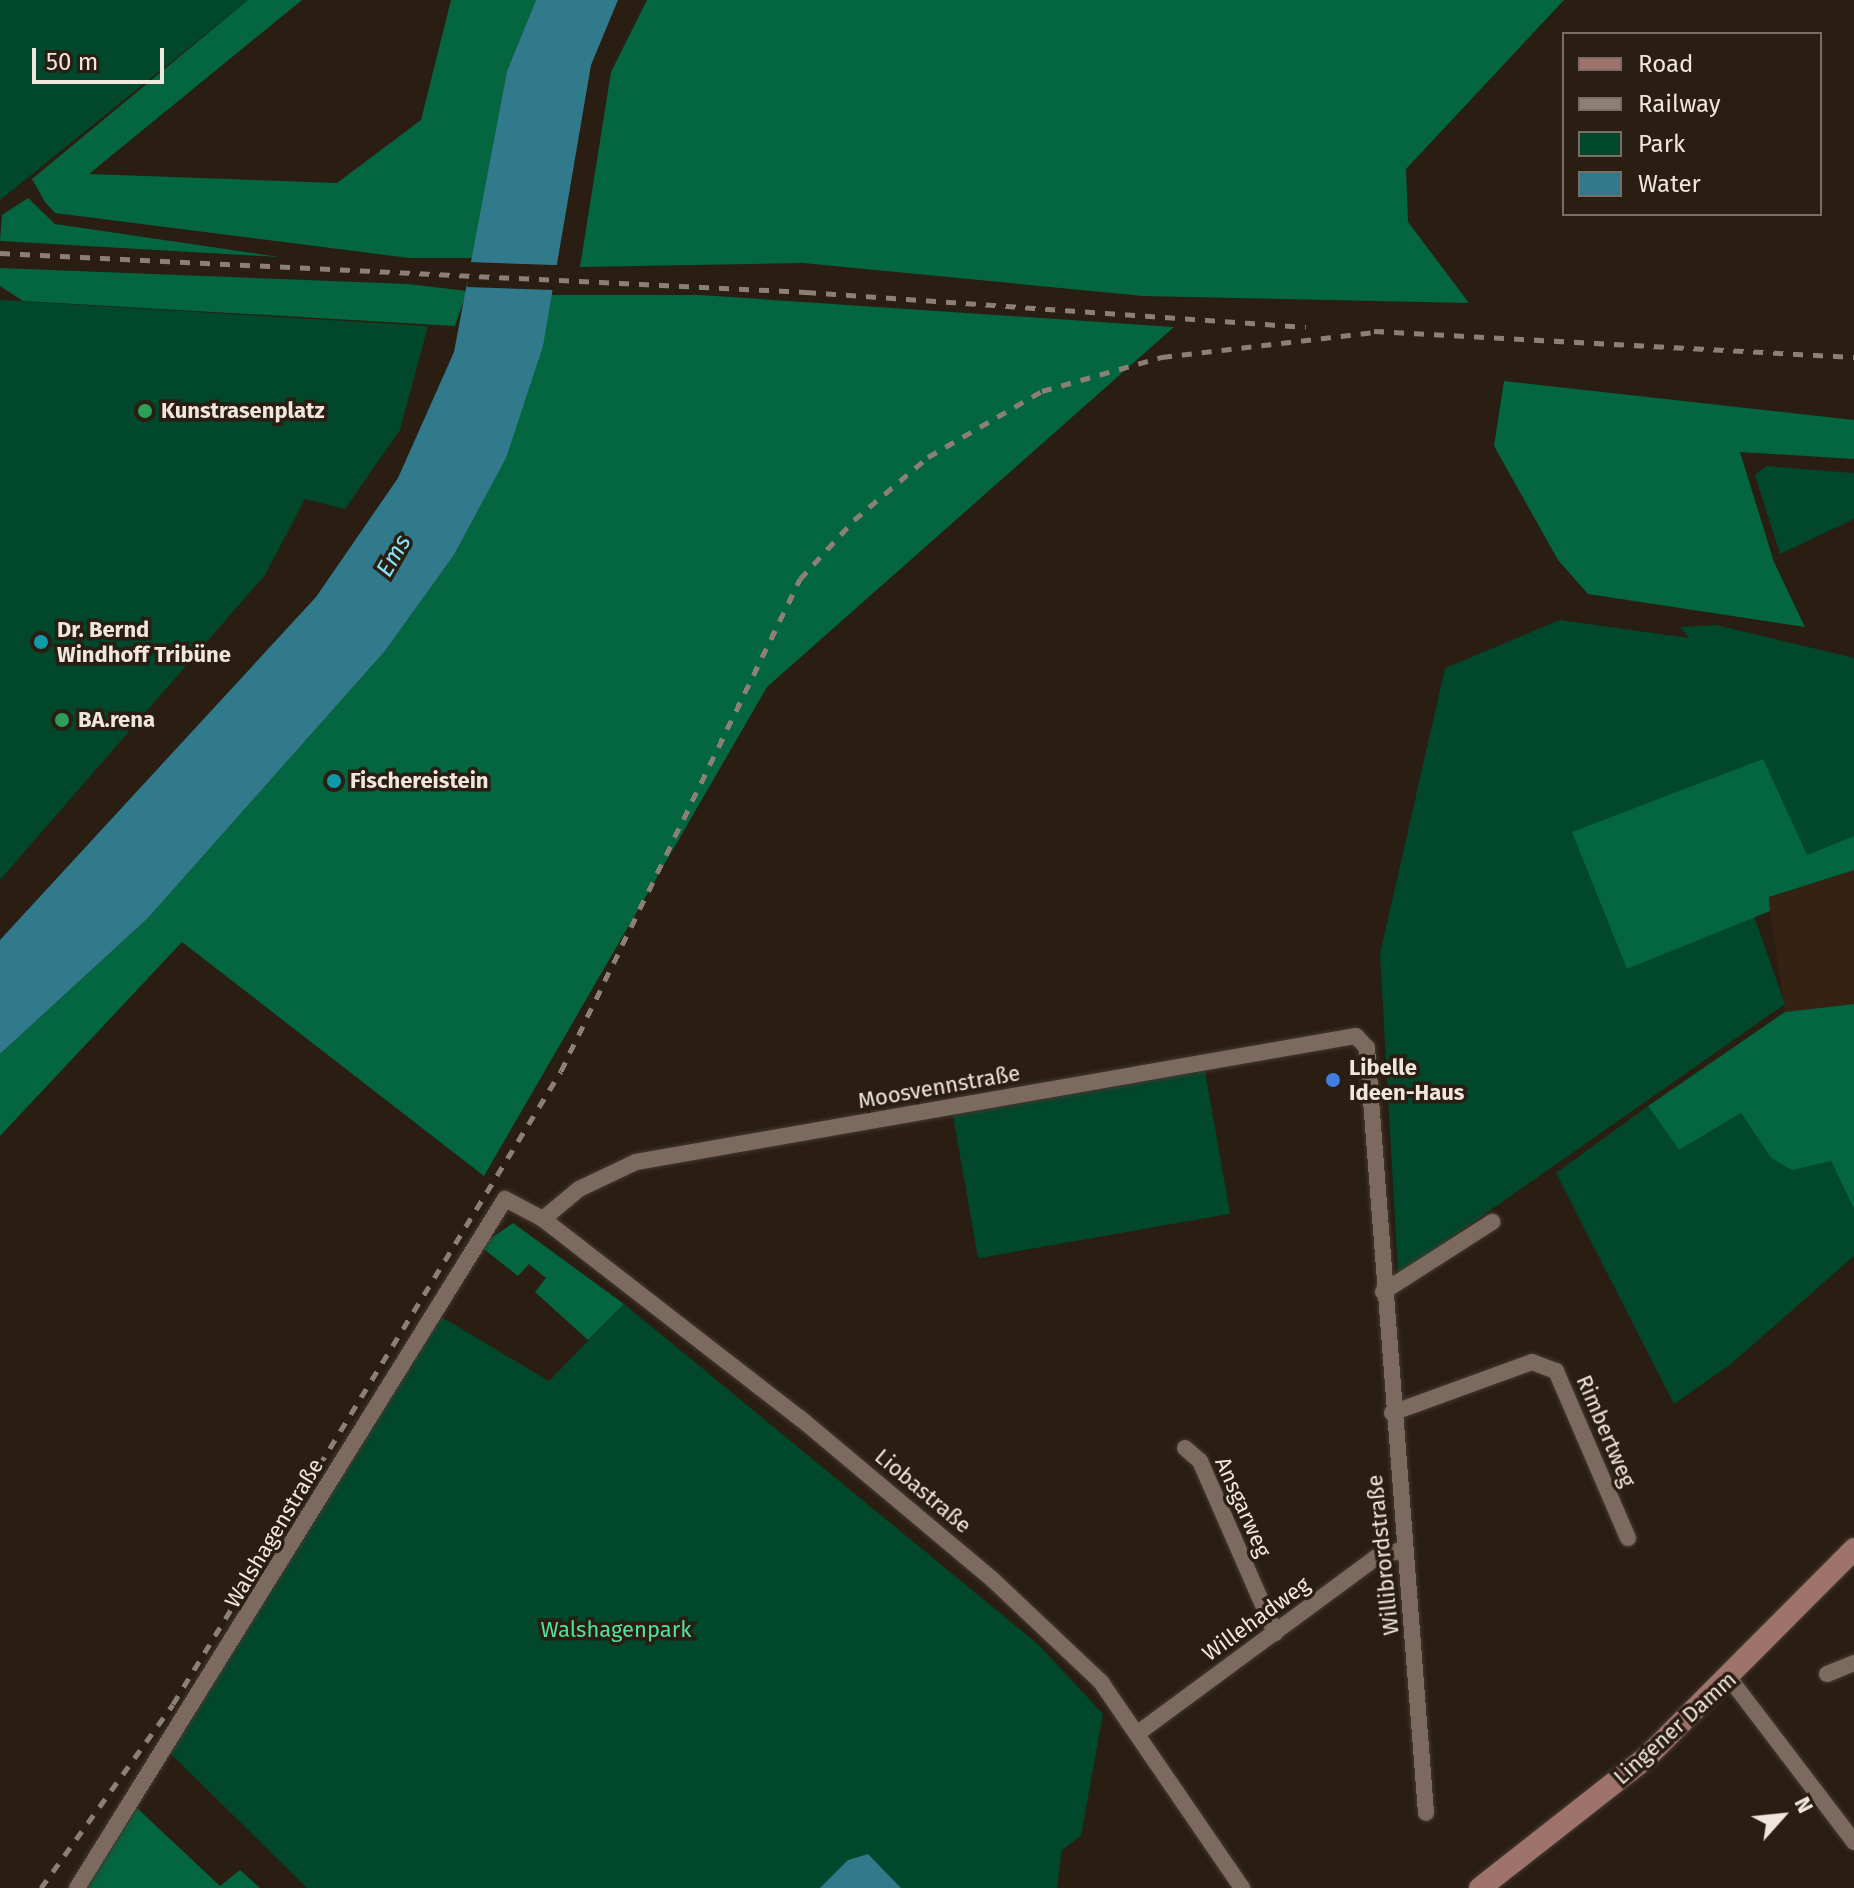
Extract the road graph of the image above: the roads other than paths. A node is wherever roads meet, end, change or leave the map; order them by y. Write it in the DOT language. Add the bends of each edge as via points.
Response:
graph roads {
  1 [pos="1356,1036"];
  2 [pos="505,1199"];
  3 [pos="543,1219"];
  4 [pos="1492,1222"];
  5 [pos="1383,1292"];
  6 [pos="1392,1413"];
  7 [pos="1185,1448"];
  8 [pos="1628,1538"];
  9 [pos="1404,1549"];
  10 [pos="1854,1549"];
  11 [pos="1275,1633"];
  12 [pos="1854,1663"];
  13 [pos="1827,1674"];
  14 [pos="1730,1679"];
  15 [pos="1138,1733"];
  16 [pos="1426,1813"];
  17 [pos="1854,1842"];
  18 [pos="77,1888"];
  19 [pos="1242,1888"];
  20 [pos="1480,1888"];
  1 -- 3 [label="street, Moosvennstraße" via="636,1162 579,1189"];
  1 -- 5 [label="street, Willibrordstraße" via="1367,1048"];
  2 -- 3 [label="street, Liobastraße"];
  2 -- 18 [label="street, Walshagenstraße"];
  3 -- 15 [label="street, Liobastraße" via="992,1579 1101,1682"];
  4 -- 5 [label="street"];
  5 -- 6 [label="street, Willibrordstraße"];
  6 -- 8 [label="street, Rimbertweg" via="1532,1362 1556,1371"];
  6 -- 9 [label="street, Willibrordstraße"];
  7 -- 11 [label="street, Ansgarweg" via="1200,1461"];
  9 -- 11 [label="street, Willehadweg" via="1375,1558"];
  9 -- 16 [label="street, Willibrordstraße"];
  10 -- 14 [label="main road, Lingener Damm"];
  11 -- 15 [label="street, Willehadweg"];
  12 -- 13 [label="street"];
  14 -- 17 [label="street"];
  14 -- 20 [label="main road, Lingener Damm" via="1646,1758"];
  15 -- 19 [label="street, Liobastraße"];
}
